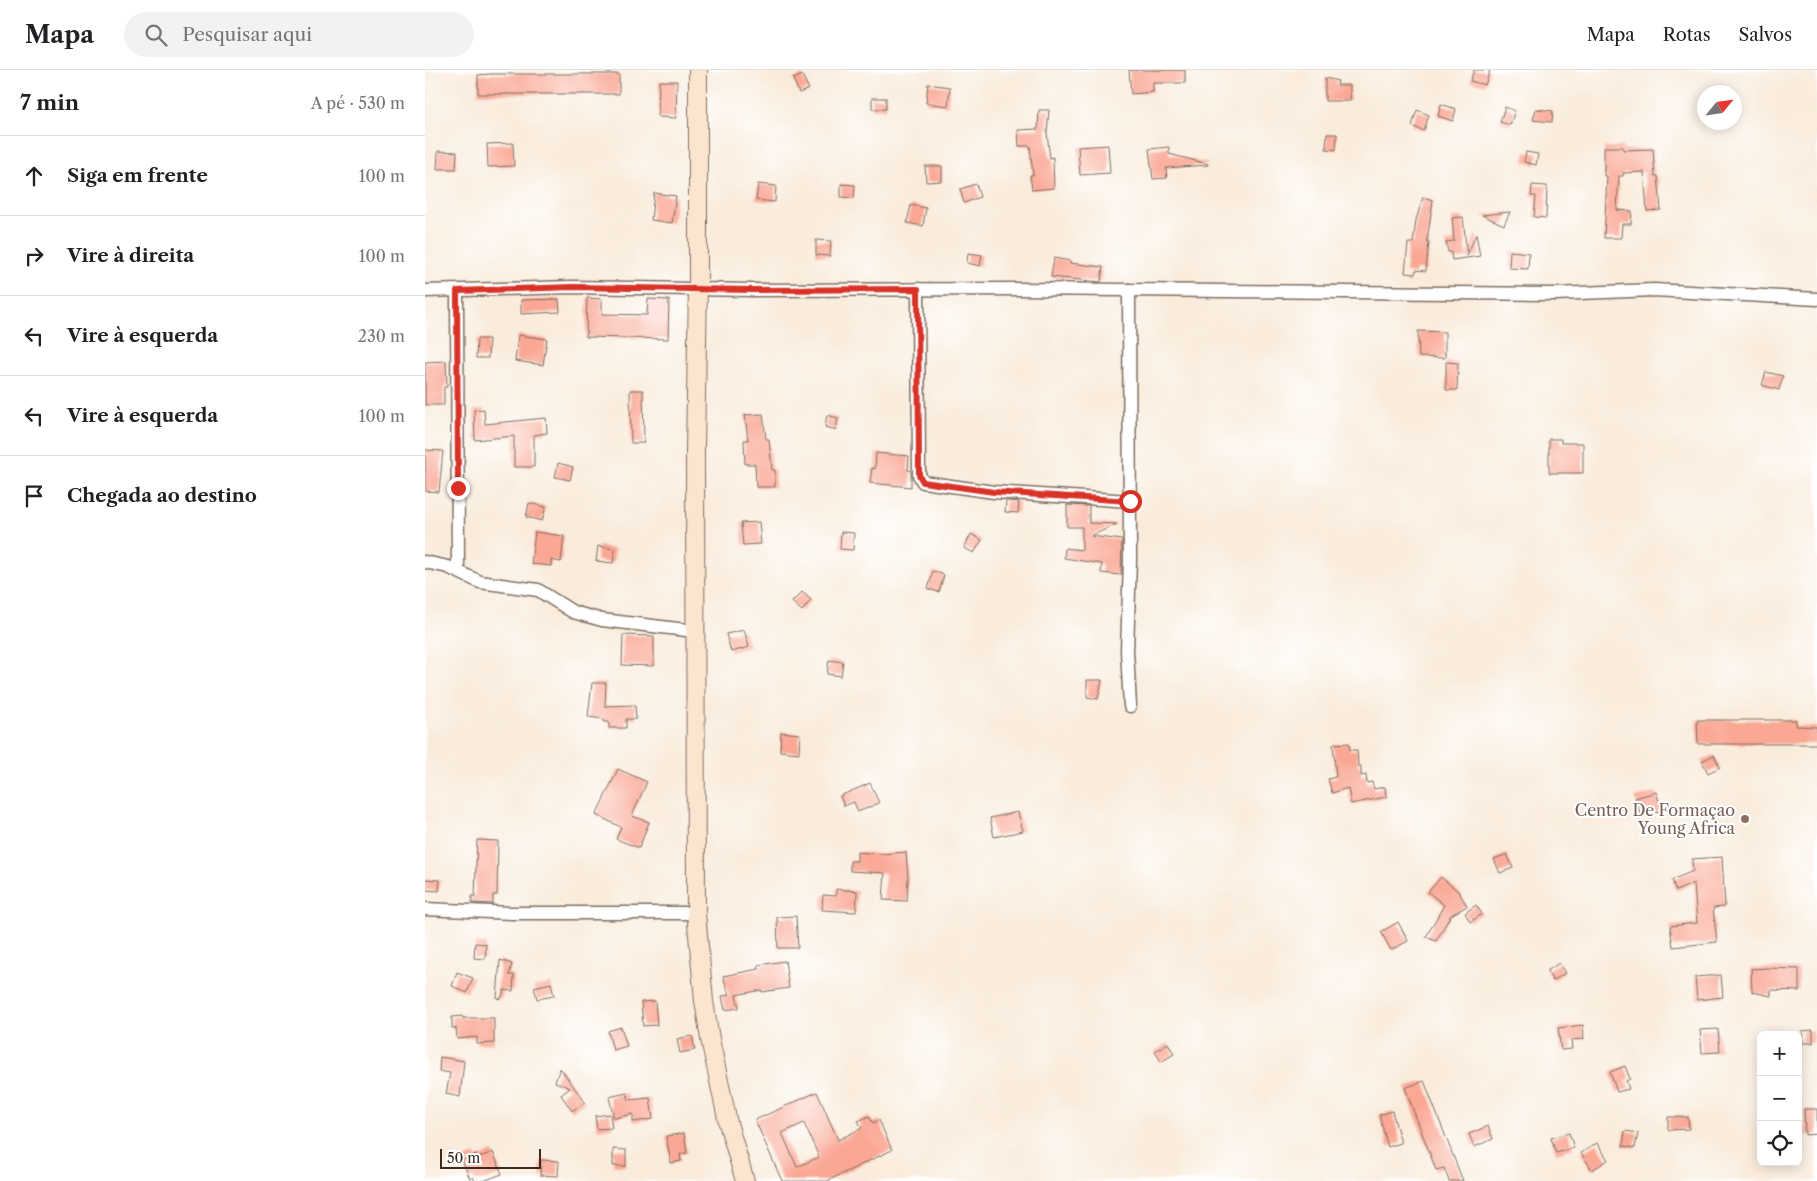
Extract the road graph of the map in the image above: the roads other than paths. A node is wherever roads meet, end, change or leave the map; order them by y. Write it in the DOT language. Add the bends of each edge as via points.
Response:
graph roads {
  1 [pos="698,70"];
  2 [pos="698,288"];
  3 [pos="918,289"];
  4 [pos="1129,290"];
  5 [pos="425,291"];
  6 [pos="457,291"];
  7 [pos="1817,299"];
  8 [pos="1130,501"];
  9 [pos="425,562"];
  10 [pos="458,571"];
  11 [pos="695,631"];
  12 [pos="1130,706"];
  13 [pos="425,909"];
  14 [pos="696,914"];
  15 [pos="745,1181"];
  1 -- 2 [label="main road"];
  2 -- 3 [label="street"];
  2 -- 6 [label="street" via="572,287"];
  2 -- 11 [label="main road"];
  3 -- 4 [label="street"];
  3 -- 8 [label="street" via="919,475 923,482 994,492"];
  4 -- 7 [label="street" via="1536,294 1654,290"];
  4 -- 8 [label="street"];
  5 -- 6 [label="street"];
  6 -- 10 [label="street"];
  8 -- 12 [label="street" via="1127,651"];
  9 -- 10 [label="street"];
  10 -- 11 [label="street" via="480,582 538,590 573,612 602,620"];
  11 -- 14 [label="main road"];
  13 -- 14 [label="street"];
  14 -- 15 [label="main road" via="710,1039 728,1124"];
}
